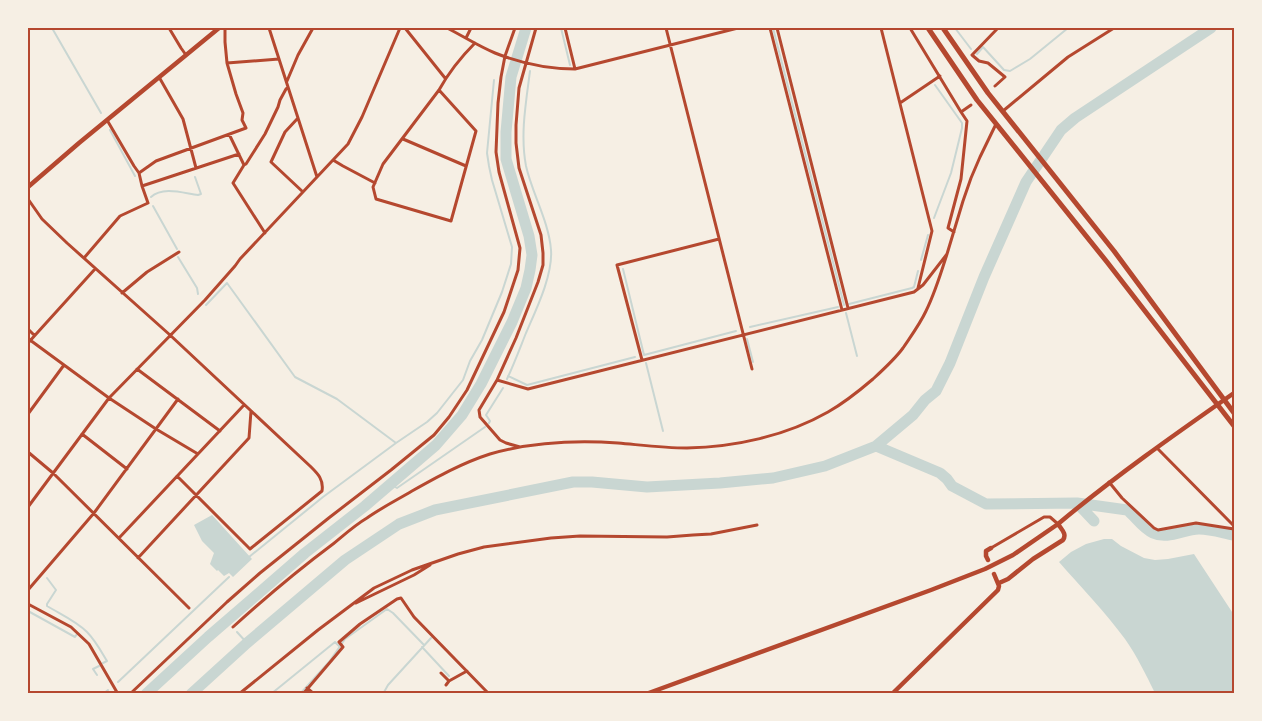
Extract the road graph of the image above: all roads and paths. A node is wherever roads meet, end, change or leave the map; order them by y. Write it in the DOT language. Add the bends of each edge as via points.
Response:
graph roads {
  1 [pos="169,28"];
  2 [pos="219,28"];
  3 [pos="225,28"];
  4 [pos="269,28"];
  5 [pos="313,28"];
  6 [pos="400,28"];
  7 [pos="405,28"];
  8 [pos="447,28"];
  9 [pos="471,28"];
  10 [pos="515,28"];
  11 [pos="536,28"];
  12 [pos="565,28"];
  13 [pos="666,28"];
  14 [pos="738,28"];
  15 [pos="770,28"];
  16 [pos="777,28"];
  17 [pos="881,28"];
  18 [pos="910,28"];
  19 [pos="928,28"];
  20 [pos="943,28"];
  21 [pos="998,28"];
  22 [pos="1114,28"];
  23 [pos="466,38"];
  24 [pos="475,43"];
  25 [pos="670,44"];
  26 [pos="186,55"];
  27 [pos="506,57"];
  28 [pos="279,58"];
  29 [pos="526,62"];
  30 [pos="227,63"];
  31 [pos="575,69"];
  32 [pos="940,76"];
  33 [pos="159,77"];
  34 [pos="445,78"];
  35 [pos="287,81"];
  36 [pos="995,86"];
  37 [pos="288,87"];
  38 [pos="439,90"];
  39 [pos="900,102"];
  40 [pos="971,106"];
  41 [pos="1002,111"];
  42 [pos="961,112"];
  43 [pos="298,118"];
  44 [pos="107,120"];
  45 [pos="996,124"];
  46 [pos="229,134"];
  47 [pos="403,139"];
  48 [pos="191,148"];
  49 [pos="239,154"];
  50 [pos="333,160"];
  51 [pos="244,164"];
  52 [pos="467,166"];
  53 [pos="196,168"];
  54 [pos="139,173"];
  55 [pos="317,177"];
  56 [pos="375,183"];
  57 [pos="142,186"];
  58 [pos="28,188"];
  59 [pos="303,192"];
  60 [pos="28,199"];
  61 [pos="954,232"];
  62 [pos="265,233"];
  63 [pos="719,239"];
  64 [pos="178,252"];
  65 [pos="947,254"];
  66 [pos="84,258"];
  67 [pos="95,269"];
  68 [pos="918,288"];
  69 [pos="122,293"];
  70 [pos="848,308"];
  71 [pos="842,310"];
  72 [pos="28,329"];
  73 [pos="34,335"];
  74 [pos="170,335"];
  75 [pos="743,335"];
  76 [pos="29,342"];
  77 [pos="642,360"];
  78 [pos="64,365"];
  79 [pos="137,369"];
  80 [pos="752,369"];
  81 [pos="497,380"];
  82 [pos="1234,392"];
  83 [pos="110,398"];
  84 [pos="178,399"];
  85 [pos="1224,400"];
  86 [pos="1218,404"];
  87 [pos="244,405"];
  88 [pos="251,411"];
  89 [pos="1234,413"];
  90 [pos="28,414"];
  91 [pos="1234,426"];
  92 [pos="156,429"];
  93 [pos="220,431"];
  94 [pos="82,434"];
  95 [pos="520,447"];
  96 [pos="1156,447"];
  97 [pos="28,452"];
  98 [pos="198,454"];
  99 [pos="126,469"];
  100 [pos="53,473"];
  101 [pos="177,476"];
  102 [pos="1109,482"];
  103 [pos="196,495"];
  104 [pos="28,507"];
  105 [pos="94,513"];
  106 [pos="1058,524"];
  107 [pos="757,525"];
  108 [pos="1234,527"];
  109 [pos="119,538"];
  110 [pos="991,548"];
  111 [pos="138,558"];
  112 [pos="988,560"];
  113 [pos="437,561"];
  114 [pos="994,574"];
  115 [pos="999,584"];
  116 [pos="28,590"];
  117 [pos="28,604"];
  118 [pos="351,605"];
  119 [pos="189,608"];
  120 [pos="233,627"];
  121 [pos="467,671"];
  122 [pos="441,673"];
  123 [pos="450,681"];
  124 [pos="446,685"];
  125 [pos="307,688"];
  126 [pos="118,694"];
  127 [pos="130,694"];
  128 [pos="239,694"];
  129 [pos="302,694"];
  130 [pos="314,694"];
  131 [pos="489,694"];
  132 [pos="646,694"];
  133 [pos="892,694"];
  1 -- 26 [label="street"];
  2 -- 26 [label="street"];
  3 -- 30 [label="street"];
  4 -- 28 [label="street"];
  5 -- 35 [label="street"];
  6 -- 50 [label="street" via="355,131"];
  7 -- 34 [label="street"];
  8 -- 23 [label="street"];
  9 -- 23 [label="street"];
  10 -- 27 [label="street"];
  11 -- 29 [label="street"];
  12 -- 31 [label="street"];
  13 -- 25 [label="street"];
  14 -- 25 [label="street"];
  15 -- 71 [label="street"];
  16 -- 70 [label="street"];
  17 -- 39 [label="street"];
  18 -- 32 [label="street"];
  19 -- 45 [label="main road"];
  20 -- 41 [label="main road"];
  21 -- 36 [label="street" via="972,55 1005,77"];
  22 -- 41 [label="street" via="1068,56"];
  23 -- 24 [label="street"];
  24 -- 27 [label="street"];
  24 -- 34 [label="street"];
  25 -- 31 [label="street"];
  25 -- 63 [label="street"];
  26 -- 33 [label="street"];
  27 -- 29 [label="street"];
  27 -- 127 [label="street" via="498,103 496,152 520,259 504,312 467,390 434,435 260,573"];
  28 -- 30 [label="street"];
  28 -- 35 [label="street"];
  29 -- 31 [label="street"];
  29 -- 81 [label="street" via="519,88 516,143 519,168 544,253 538,282"];
  30 -- 46 [label="street" via="246,128"];
  32 -- 39 [label="street"];
  32 -- 42 [label="street"];
  33 -- 44 [label="street"];
  33 -- 48 [label="street" via="183,119"];
  34 -- 38 [label="street"];
  35 -- 37 [label="street"];
  37 -- 43 [label="street"];
  37 -- 51 [label="street" via="265,134"];
  38 -- 47 [label="street"];
  38 -- 52 [label="street" via="476,131"];
  39 -- 68 [label="street" via="932,231"];
  40 -- 42 [label="street"];
  41 -- 85 [label="main road" via="1114,251"];
  42 -- 61 [label="street" via="967,121 960,179 948,228"];
  43 -- 55 [label="street"];
  43 -- 59 [label="street" via="285,132 271,162"];
  44 -- 54 [label="street"];
  44 -- 58 [label="street"];
  45 -- 61 [label="street" via="971,178"];
  45 -- 86 [label="main road"];
  46 -- 48 [label="street"];
  46 -- 49 [label="street"];
  47 -- 52 [label="street"];
  47 -- 56 [label="street" via="383,164"];
  48 -- 53 [label="street"];
  48 -- 54 [label="street" via="156,161"];
  49 -- 51 [label="street"];
  49 -- 53 [label="street"];
  50 -- 55 [label="street"];
  50 -- 56 [label="street"];
  51 -- 62 [label="street" via="233,183"];
  52 -- 56 [label="street" via="451,221 376,198"];
  53 -- 57 [label="street"];
  54 -- 57 [label="street"];
  55 -- 59 [label="street"];
  57 -- 66 [label="street" via="148,203 120,216"];
  59 -- 62 [label="street"];
  60 -- 66 [label="street" via="42,219"];
  61 -- 65 [label="street"];
  62 -- 74 [label="street"];
  63 -- 75 [label="street"];
  63 -- 77 [label="street" via="617,265"];
  64 -- 69 [label="street"];
  65 -- 68 [label="street"];
  65 -- 95 [label="street" via="925,313 902,350 862,389 828,412 799,426 768,436 712,446 553,442"];
  66 -- 67 [label="street"];
  67 -- 69 [label="street"];
  67 -- 73 [label="street"];
  68 -- 70 [label="street" via="914,292"];
  69 -- 74 [label="street"];
  70 -- 71 [label="street"];
  71 -- 75 [label="street"];
  72 -- 73 [label="street"];
  73 -- 76 [label="street"];
  74 -- 79 [label="street"];
  74 -- 87 [label="street"];
  75 -- 77 [label="street"];
  75 -- 80 [label="street"];
  76 -- 78 [label="street"];
  77 -- 81 [label="street" via="528,390"];
  78 -- 83 [label="street"];
  78 -- 90 [label="street"];
  79 -- 83 [label="street"];
  79 -- 84 [label="street"];
  81 -- 95 [label="street" via="479,410 480,417 500,440"];
  82 -- 85 [label="street"];
  83 -- 92 [label="street"];
  83 -- 94 [label="street"];
  84 -- 92 [label="street"];
  84 -- 93 [label="street"];
  85 -- 86 [label="street"];
  85 -- 89 [label="main road"];
  86 -- 91 [label="main road"];
  86 -- 96 [label="street"];
  87 -- 88 [label="street"];
  87 -- 93 [label="street"];
  88 -- 103 [label="street" via="249,438"];
  88 -- 103 [label="street" via="317,474 322,480 322,490 250,550"];
  92 -- 98 [label="street"];
  92 -- 99 [label="street"];
  93 -- 98 [label="street"];
  94 -- 99 [label="street"];
  94 -- 100 [label="street"];
  95 -- 120 [label="street" via="466,463 367,518"];
  96 -- 102 [label="street"];
  96 -- 108 [label="street"];
  97 -- 100 [label="street"];
  98 -- 101 [label="street"];
  99 -- 105 [label="street"];
  100 -- 104 [label="street"];
  100 -- 105 [label="street"];
  101 -- 103 [label="street"];
  101 -- 109 [label="street"];
  102 -- 106 [label="street"];
  102 -- 108 [label="street" via="1158,530 1196,524"];
  103 -- 111 [label="street"];
  105 -- 109 [label="street"];
  105 -- 116 [label="street"];
  106 -- 110 [label="street" via="1050,517 1044,517"];
  106 -- 115 [label="street" via="1065,535 1062,540"];
  106 -- 132 [label="street" via="1013,555 985,569"];
  107 -- 113 [label="street" via="693,536 551,538 484,547"];
  109 -- 111 [label="street"];
  110 -- 112 [label="street" via="986,551"];
  111 -- 119 [label="street"];
  113 -- 118 [label="street"];
  113 -- 118 [label="street" via="374,588"];
  114 -- 115 [label="street"];
  115 -- 133 [label="street" via="998,590"];
  117 -- 126 [label="street" via="71,627 89,644"];
  118 -- 128 [label="street"];
  121 -- 123 [label="street"];
  121 -- 125 [label="street" via="414,617 401,598 360,624 339,642 343,647"];
  121 -- 131 [label="street"];
  122 -- 123 [label="street"];
  123 -- 124 [label="street"];
  125 -- 129 [label="street"];
  125 -- 130 [label="street"];
}
